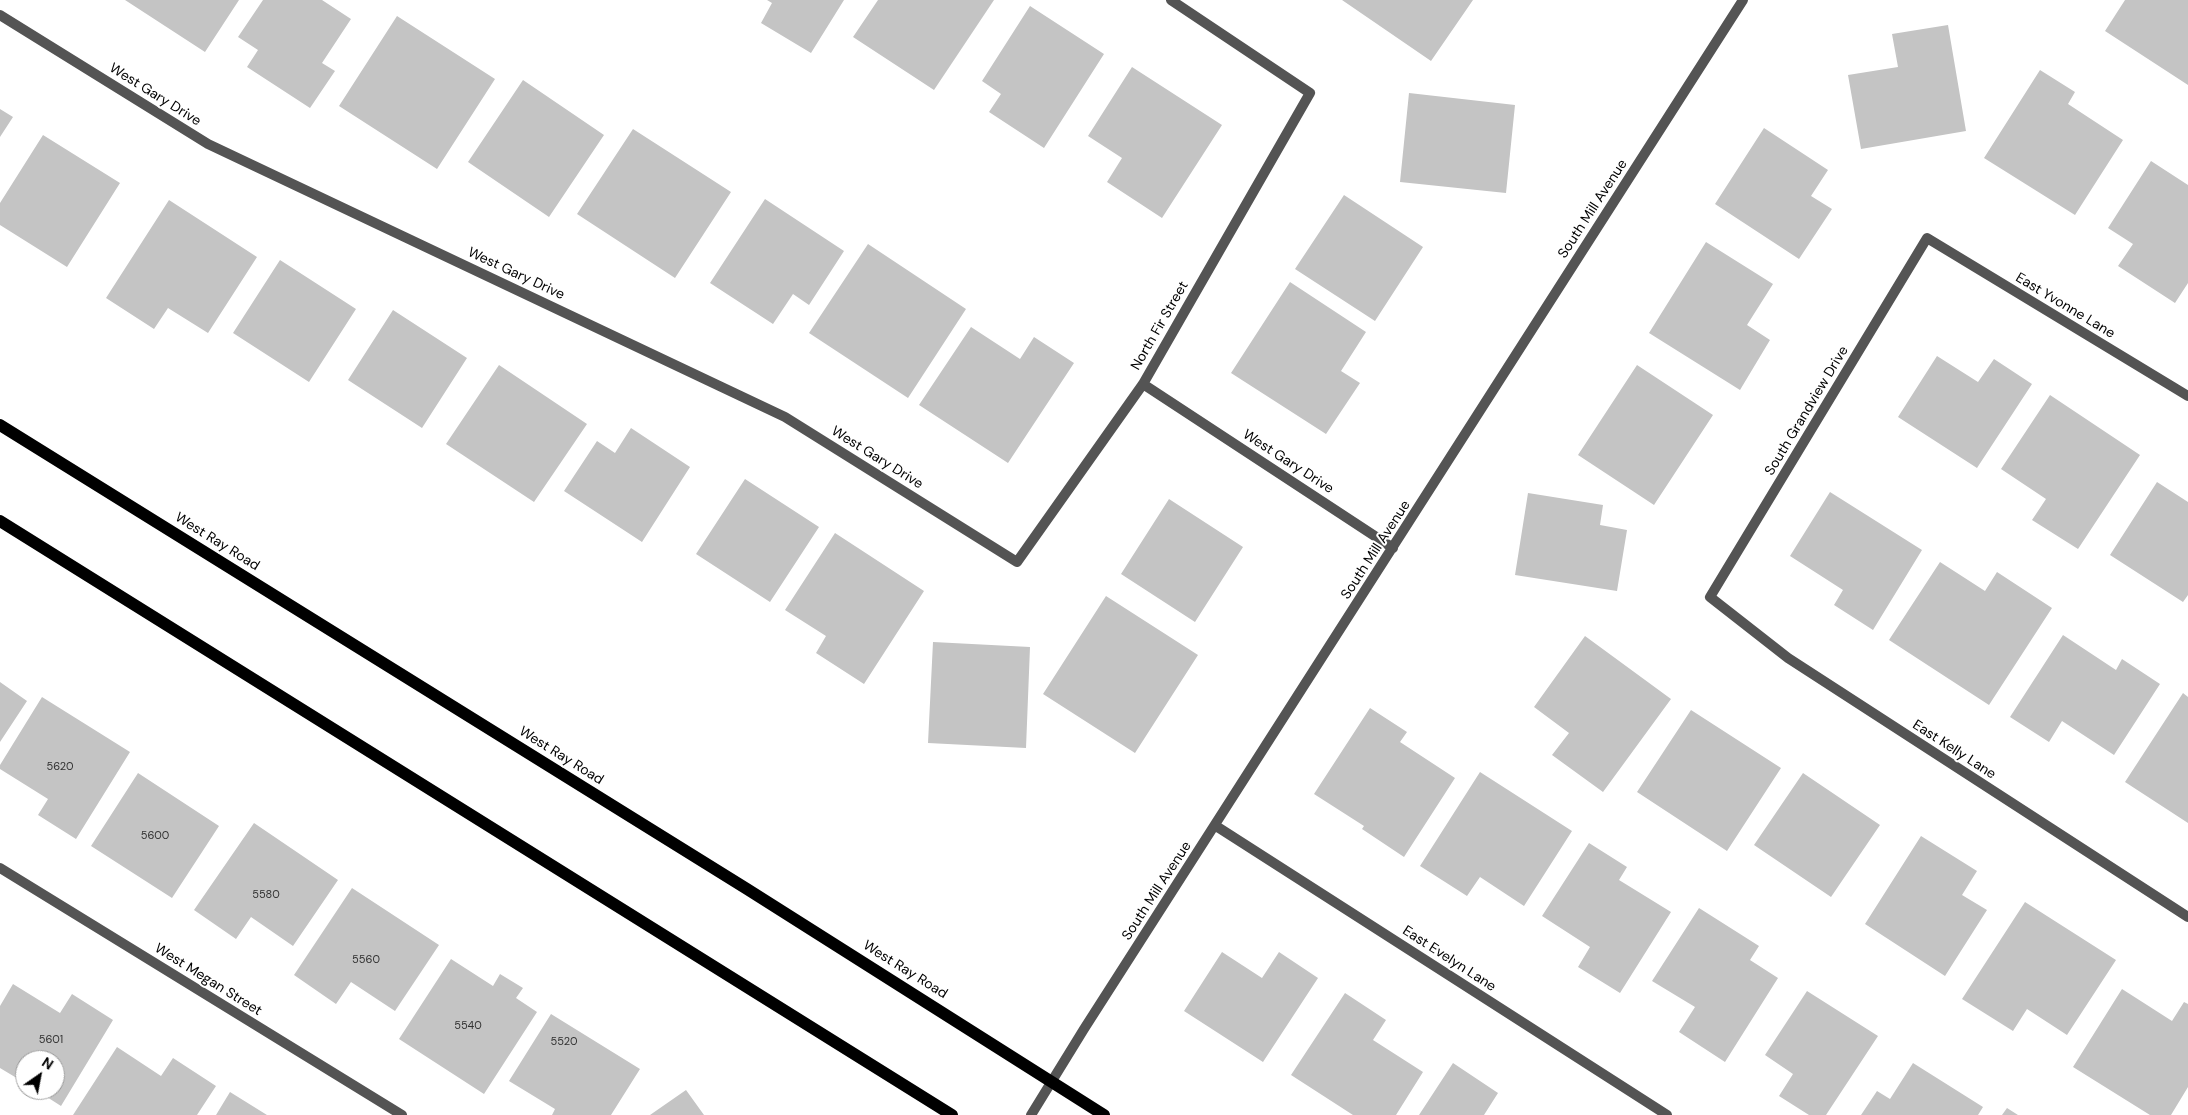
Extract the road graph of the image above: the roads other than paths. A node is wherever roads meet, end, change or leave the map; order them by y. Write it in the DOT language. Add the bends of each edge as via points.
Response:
graph roads {
  1 [pos="1171,0"];
  2 [pos="1743,0"];
  3 [pos="0,15"];
  4 [pos="1927,238"];
  5 [pos="1143,384"];
  6 [pos="2188,396"];
  7 [pos="0,425"];
  8 [pos="0,521"];
  9 [pos="1393,548"];
  10 [pos="1017,562"];
  11 [pos="1710,597"];
  12 [pos="1216,826"];
  13 [pos="0,868"];
  14 [pos="2188,917"];
  15 [pos="1053,1082"];
  16 [pos="402,1115"];
  17 [pos="952,1115"];
  18 [pos="1031,1115"];
  19 [pos="1104,1115"];
  20 [pos="1667,1115"];
  1 -- 5 [label="street, North Fir Street" via="1310,93"];
  2 -- 9 [label="street, South Mill Avenue"];
  3 -- 10 [label="street, West Gary Drive" via="208,144 785,416"];
  4 -- 6 [label="street, East Yvonne Lane"];
  4 -- 11 [label="street, South Grandview Drive"];
  5 -- 9 [label="street, West Gary Drive"];
  5 -- 10 [label="street, North Fir Street"];
  7 -- 15 [label="main road, West Ray Road"];
  8 -- 17 [label="main road"];
  9 -- 12 [label="street, South Mill Avenue"];
  11 -- 14 [label="street, East Kelly Lane" via="1788,658"];
  12 -- 15 [label="street, South Mill Avenue"];
  12 -- 20 [label="street, East Evelyn Lane"];
  13 -- 16 [label="street, West Megan Street"];
  15 -- 18 [label="street, South Mill Avenue"];
  15 -- 19 [label="main road, West Ray Road"];
}
